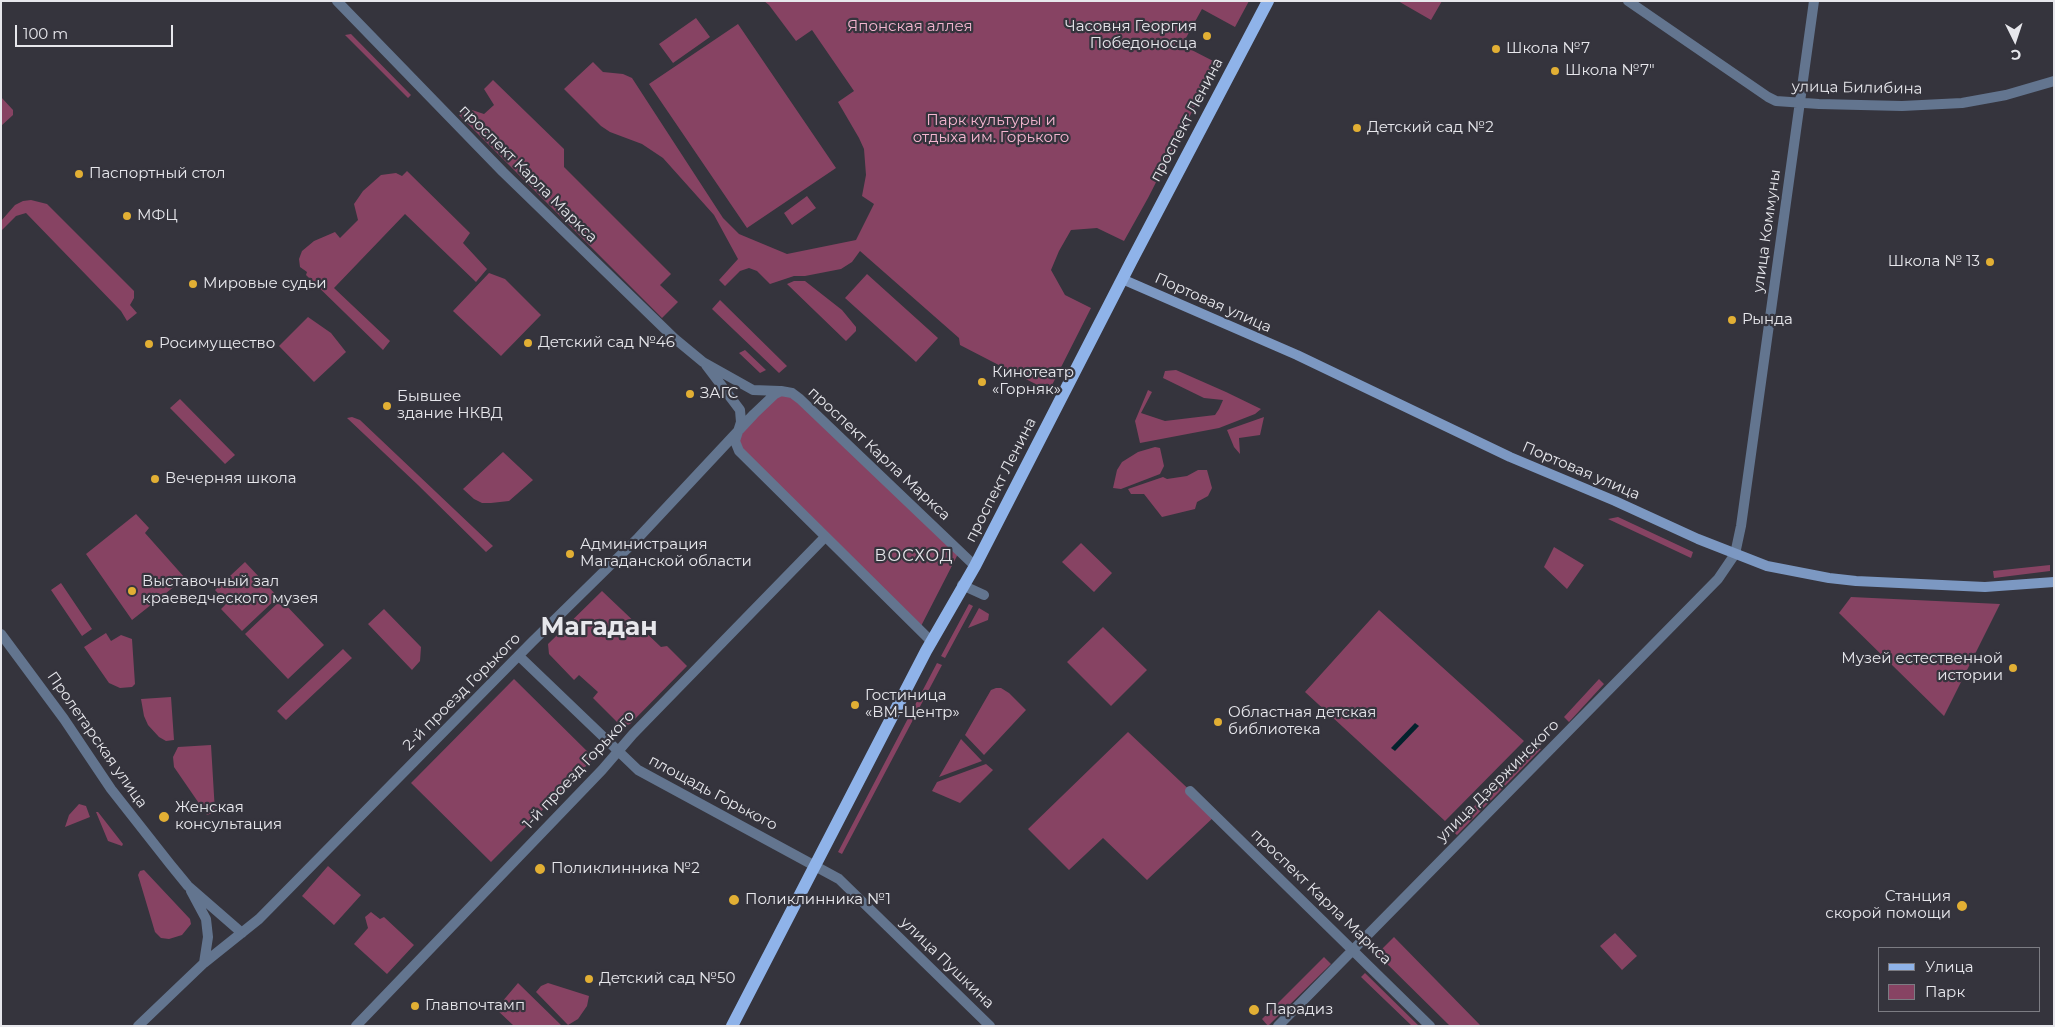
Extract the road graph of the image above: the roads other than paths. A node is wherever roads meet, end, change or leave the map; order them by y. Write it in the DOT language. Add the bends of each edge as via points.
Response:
graph roads {
  1 [pos="337,1"];
  2 [pos="1268,1"];
  3 [pos="1628,1"];
  4 [pos="1814,1"];
  5 [pos="2054,81"];
  6 [pos="1800,103"];
  7 [pos="1122,279"];
  8 [pos="703,362"];
  9 [pos="781,391"];
  10 [pos="735,435"];
  11 [pos="825,537"];
  12 [pos="1735,554"];
  13 [pos="975,566"];
  14 [pos="2054,582"];
  15 [pos="962,586"];
  16 [pos="984,595"];
  17 [pos="1,634"];
  18 [pos="932,642"];
  19 [pos="519,656"];
  20 [pos="618,752"];
  21 [pos="1190,790"];
  22 [pos="814,865"];
  23 [pos="188,886"];
  24 [pos="242,933"];
  25 [pos="1353,950"];
  26 [pos="204,963"];
  27 [pos="138,1026"];
  28 [pos="356,1026"];
  29 [pos="732,1026"];
  30 [pos="990,1026"];
  31 [pos="1278,1026"];
  32 [pos="1430,1026"];
  1 -- 8 [label="street, проспект Карла Маркса" via="503,172 674,338"];
  2 -- 7 [label="main road, проспект Ленина"];
  3 -- 6 [label="street, улица Билибина" via="1768,97"];
  4 -- 6 [label="street, улица Коммуны"];
  5 -- 6 [label="street, улица Билибина" via="1962,103 1902,106"];
  6 -- 12 [label="street, улица Коммуны"];
  7 -- 12 [label="main road, Портовая улица" via="1297,356 1503,453"];
  7 -- 13 [label="main road, проспект Ленина"];
  8 -- 9 [label="street, проспект Карла Маркса" via="753,390"];
  8 -- 10 [label="street, проспект Карла Маркса" via="740,410 741,422"];
  9 -- 10 [label="street"];
  9 -- 13 [label="street, проспект Карла Маркса" via="792,393 814,412"];
  10 -- 11 [label="street" via="738,451"];
  10 -- 19 [label="street, 2-й проезд Горького" via="638,538"];
  11 -- 18 [label="street"];
  11 -- 20 [label="street, 1-й проезд Горького"];
  12 -- 14 [label="main road, Портовая улица" via="1767,566 1856,581 1985,587"];
  12 -- 25 [label="street, улица Дзержинского" via="1718,579"];
  13 -- 15 [label="main road, проспект Ленина"];
  15 -- 16 [label="street"];
  15 -- 18 [label="main road, проспект Ленина"];
  17 -- 23 [label="street, Пролетарская улица" via="111,789"];
  18 -- 22 [label="main road, проспект Ленина"];
  19 -- 20 [label="street, площадь Горького"];
  19 -- 24 [label="street, 2-й проезд Горького"];
  20 -- 22 [label="street, площадь Горького" via="644,774"];
  20 -- 28 [label="street, 1-й проезд Горького"];
  21 -- 25 [label="street, проспект Карла Маркса"];
  22 -- 29 [label="main road, проспект Ленина"];
  22 -- 30 [label="street, улица Пушкина" via="844,883"];
  23 -- 24 [label="street, Пролетарская улица"];
  23 -- 26 [label="street, Пролетарская улица" via="206,919 208,937"];
  24 -- 26 [label="street, 2-й проезд Горького"];
  25 -- 31 [label="street, улица Дзержинского"];
  25 -- 32 [label="street, проспект Карла Маркса"];
  26 -- 27 [label="street"];
}
